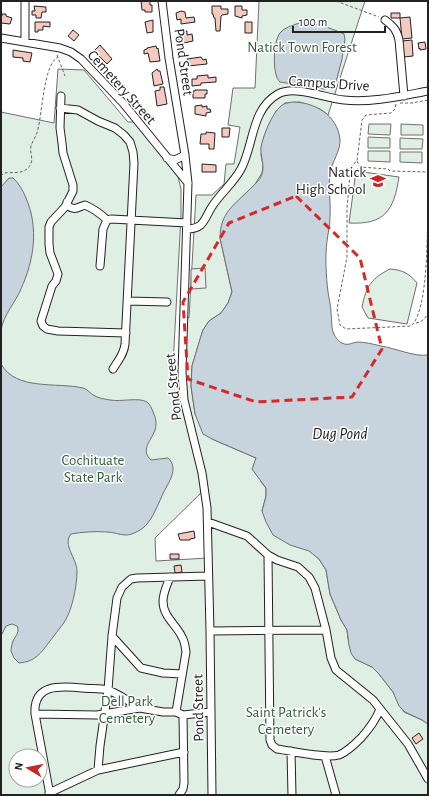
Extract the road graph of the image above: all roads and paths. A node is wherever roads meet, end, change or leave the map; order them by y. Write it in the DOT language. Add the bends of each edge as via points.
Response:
graph roads {
  1 [pos="26,1"];
  2 [pos="162,1"];
  3 [pos="336,1"];
  4 [pos="385,20"];
  5 [pos="1,38"];
  6 [pos="25,41"];
  7 [pos="54,46"];
  8 [pos="58,57"];
  9 [pos="65,76"];
  10 [pos="428,91"];
  11 [pos="61,96"];
  12 [pos="404,96"];
  13 [pos="428,100"];
  14 [pos="60,108"];
  15 [pos="185,155"];
  16 [pos="167,158"];
  17 [pos="357,161"];
  18 [pos="360,167"];
  19 [pos="428,172"];
  20 [pos="350,174"];
  21 [pos="1,176"];
  22 [pos="188,183"];
  23 [pos="67,202"];
  24 [pos="428,202"];
  25 [pos="107,220"];
  26 [pos="131,220"];
  27 [pos="187,226"];
  28 [pos="427,256"];
  29 [pos="428,261"];
  30 [pos="100,266"];
  31 [pos="128,301"];
  32 [pos="167,302"];
  33 [pos="428,313"];
  34 [pos="427,318"];
  35 [pos="415,323"];
  36 [pos="126,333"];
  37 [pos="112,369"];
  38 [pos="208,522"];
  39 [pos="268,555"];
  40 [pos="208,576"];
  41 [pos="170,577"];
  42 [pos="270,630"];
  43 [pos="326,630"];
  44 [pos="210,631"];
  45 [pos="112,636"];
  46 [pos="182,674"];
  47 [pos="108,690"];
  48 [pos="140,708"];
  49 [pos="380,709"];
  50 [pos="211,712"];
  51 [pos="36,714"];
  52 [pos="103,714"];
  53 [pos="180,714"];
  54 [pos="291,751"];
  55 [pos="184,752"];
  56 [pos="325,756"];
  57 [pos="98,770"];
  58 [pos="428,779"];
  59 [pos="49,794"];
  60 [pos="179,795"];
  61 [pos="212,795"];
  62 [pos="292,795"];
  63 [pos="336,795"];
  1 -- 6 [label="street"];
  2 -- 15 [label="street, Pond Street"];
  3 -- 4 [label="path"];
  4 -- 12 [label="street" via="397,32 399,40"];
  5 -- 6 [label="street, Cemetery Street"];
  6 -- 7 [label="street, Cemetery Street"];
  7 -- 8 [label="path"];
  7 -- 16 [label="street, Cemetery Street" via="71,52 93,70"];
  8 -- 9 [label="path"];
  8 -- 21 [label="path" via="53,61 46,81 38,129 30,148 32,162 23,172 4,173"];
  10 -- 12 [label="street, Campus Drive"];
  11 -- 14 [label="street"];
  12 -- 27 [label="street, Campus Drive" via="353,101 299,91 278,94 267,104 258,118 244,162 237,175 215,202 203,223 196,228"];
  13 -- 17 [label="path" via="396,104 391,113 366,115 362,120"];
  14 -- 23 [label="street" via="63,153 73,185"];
  14 -- 26 [label="street" via="78,110 115,128 130,142 134,163"];
  15 -- 16 [label="street" via="175,160"];
  15 -- 22 [label="street, Pond Street"];
  16 -- 22 [label="street, Cemetery Street"];
  17 -- 18 [label="path"];
  17 -- 20 [label="path" via="352,165"];
  18 -- 19 [label="path"];
  18 -- 20 [label="path"];
  20 -- 35 [label="path" via="347,258 337,309 340,325 346,329 411,326"];
  22 -- 27 [label="street, Pond Street"];
  23 -- 25 [label="street" via="68,206 77,209 85,205"];
  23 -- 36 [label="street" via="49,227 50,253 58,274 42,315 43,326 58,331"];
  24 -- 28 [label="path"];
  25 -- 26 [label="street"];
  25 -- 30 [label="street" via="103,229"];
  26 -- 27 [label="street"];
  26 -- 31 [label="street"];
  27 -- 38 [label="street, Pond Street" via="182,372 184,400 202,473"];
  28 -- 29 [label="path"];
  28 -- 35 [label="path" via="422,300"];
  31 -- 32 [label="street"];
  31 -- 36 [label="street"];
  33 -- 34 [label="path"];
  34 -- 35 [label="path"];
  36 -- 37 [label="street" via="125,351"];
  38 -- 39 [label="street" via="242,533"];
  38 -- 40 [label="street, Pond Street"];
  39 -- 42 [label="street"];
  39 -- 43 [label="street" via="298,567 309,577 315,588"];
  40 -- 41 [label="street"];
  40 -- 44 [label="street, Pond Street"];
  41 -- 45 [label="street" via="137,578 122,588 117,598"];
  41 -- 46 [label="street" via="163,601 166,615 185,644"];
  42 -- 43 [label="street"];
  42 -- 44 [label="street"];
  42 -- 54 [label="street" via="271,743 274,747"];
  43 -- 49 [label="street" via="336,670 368,695"];
  44 -- 50 [label="street, Pond Street"];
  45 -- 46 [label="street" via="142,668"];
  45 -- 47 [label="street"];
  46 -- 53 [label="street"];
  47 -- 48 [label="street"];
  47 -- 51 [label="street" via="53,687 41,693 36,702"];
  47 -- 52 [label="street"];
  48 -- 52 [label="street"];
  48 -- 53 [label="street"];
  49 -- 56 [label="street" via="366,732 351,747 339,755"];
  49 -- 58 [label="street" via="408,744"];
  50 -- 53 [label="street"];
  50 -- 61 [label="street, Pond Street"];
  51 -- 52 [label="street"];
  51 -- 59 [label="street"];
  52 -- 57 [label="street"];
  53 -- 55 [label="street"];
  54 -- 56 [label="street"];
  54 -- 62 [label="street"];
  55 -- 57 [label="street"];
  55 -- 60 [label="street" via="184,783"];
  56 -- 63 [label="street"];
  57 -- 59 [label="street"];
}
